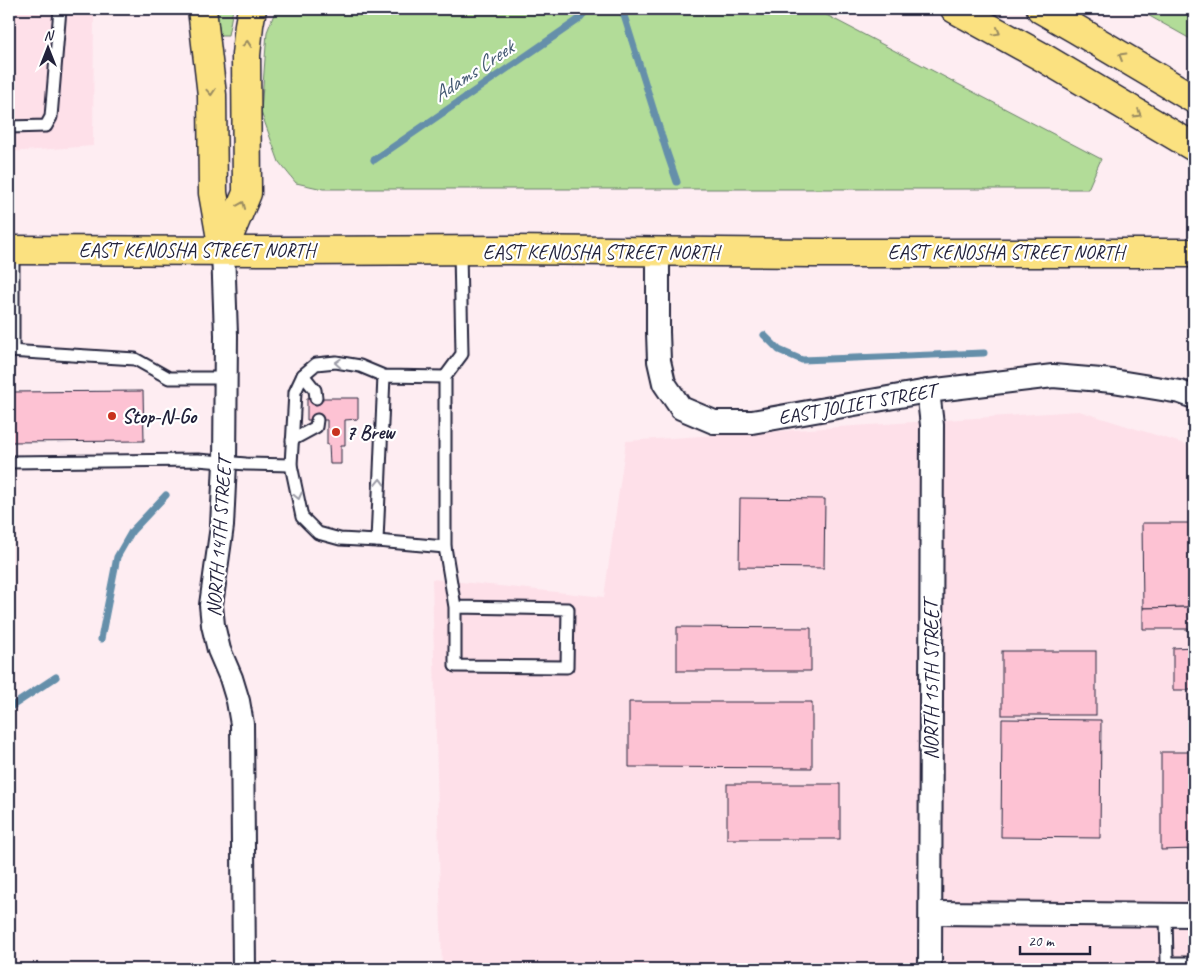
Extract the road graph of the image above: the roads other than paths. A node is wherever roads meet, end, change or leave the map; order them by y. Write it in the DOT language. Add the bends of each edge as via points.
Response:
graph roads {
  1 [pos="60,9"];
  2 [pos="202,9"];
  3 [pos="252,9"];
  4 [pos="954,9"];
  5 [pos="1041,9"];
  6 [pos="1194,99"];
  7 [pos="9,127"];
  8 [pos="1194,147"];
  9 [pos="11,250"];
  10 [pos="223,250"];
  11 [pos="460,251"];
  12 [pos="658,252"];
  13 [pos="1194,253"];
  14 [pos="11,351"];
  15 [pos="303,375"];
  16 [pos="384,376"];
  17 [pos="445,377"];
  18 [pos="226,378"];
  19 [pos="928,391"];
  20 [pos="1194,397"];
  21 [pos="316,398"];
  22 [pos="317,420"];
  23 [pos="292,440"];
  24 [pos="9,462"];
  25 [pos="225,463"];
  26 [pos="291,465"];
  27 [pos="377,541"];
  28 [pos="445,547"];
  29 [pos="455,607"];
  30 [pos="931,913"];
  31 [pos="1166,915"];
  32 [pos="1194,915"];
  33 [pos="1194,963"];
  34 [pos="1168,966"];
  35 [pos="244,969"];
  36 [pos="930,969"];
  1 -- 7 [label="lane" via="51,117 46,126"];
  2 -- 10 [label="main road, one-way" via="212,95 213,193"];
  10 -- 3 [label="main road, one-way" via="247,193 246,55"];
  4 -- 8 [label="main road, one-way"];
  6 -- 5 [label="main road, one-way"];
  9 -- 10 [label="main road, EAST KENOSHA STREET NORTH"];
  9 -- 14 [label="lane"];
  10 -- 11 [label="main road, EAST KENOSHA STREET NORTH"];
  10 -- 18 [label="street, NORTH 14TH STREET"];
  11 -- 12 [label="main road, EAST KENOSHA STREET NORTH"];
  11 -- 17 [label="lane" via="462,354"];
  12 -- 13 [label="main road, EAST KENOSHA STREET NORTH"];
  12 -- 19 [label="street, EAST JOLIET STREET" via="659,361 664,383 681,408 714,422 752,422"];
  14 -- 18 [label="lane" via="135,359 169,378"];
  16 -- 15 [label="lane, one-way" via="360,366 336,362 316,364"];
  15 -- 21 [label="lane" via="315,390"];
  15 -- 23 [label="lane" via="294,392"];
  16 -- 17 [label="lane"];
  27 -- 16 [label="lane, one-way"];
  17 -- 28 [label="lane"];
  18 -- 25 [label="street, NORTH 14TH STREET"];
  19 -- 20 [label="street, EAST JOLIET STREET" via="1053,376 1112,381"];
  19 -- 30 [label="street, NORTH 15TH STREET" via="932,425"];
  22 -- 23 [label="lane" via="316,427"];
  23 -- 26 [label="lane"];
  24 -- 25 [label="lane" via="198,460"];
  25 -- 26 [label="lane"];
  25 -- 35 [label="street, NORTH 14TH STREET" via="222,526 211,605 212,625 232,678 242,724"];
  26 -- 27 [label="lane, one-way" via="302,517 318,533 340,539"];
  27 -- 28 [label="lane"];
  28 -- 29 [label="lane"];
  29 -- 29 [label="lane" via="568,609 567,667 455,666"];
  30 -- 31 [label="street"];
  30 -- 36 [label="street, NORTH 15TH STREET"];
  31 -- 32 [label="street"];
  31 -- 34 [label="lane"];
  33 -- 34 [label="lane"];
}
